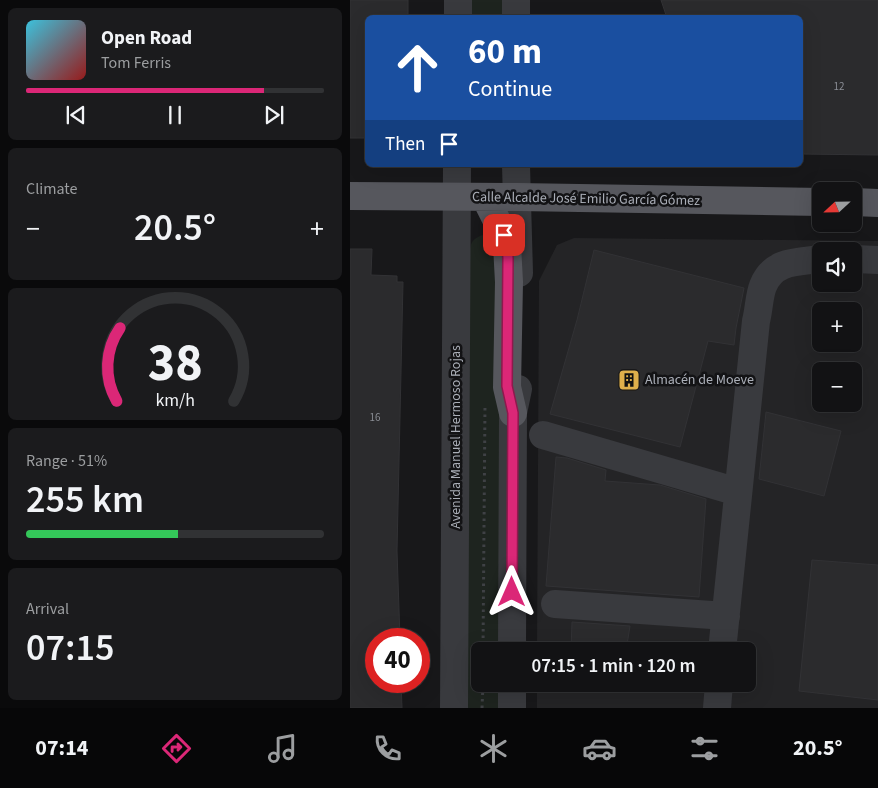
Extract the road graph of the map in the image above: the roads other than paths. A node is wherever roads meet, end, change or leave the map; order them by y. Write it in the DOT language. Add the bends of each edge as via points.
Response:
graph roads {
  1 [pos="458,0"];
  2 [pos="516,0"];
  3 [pos="458,15"];
  4 [pos="516,15"];
  5 [pos="457,167"];
  6 [pos="516,167"];
  7 [pos="350,196"];
  8 [pos="457,197"];
  9 [pos="518,197"];
  10 [pos="484,198"];
  11 [pos="812,202"];
  12 [pos="862,202"];
  13 [pos="878,203"];
  14 [pos="862,259"];
  15 [pos="812,260"];
  16 [pos="878,260"];
  17 [pos="513,413"];
  18 [pos="544,436"];
  19 [pos="738,492"];
  20 [pos="555,604"];
  21 [pos="726,616"];
  22 [pos="512,642"];
  23 [pos="723,642"];
  24 [pos="512,692"];
  25 [pos="718,692"];
  26 [pos="454,708"];
  27 [pos="512,708"];
  28 [pos="717,708"];
  1 -- 3 [label="street"];
  2 -- 4 [label="street"];
  5 -- 8 [label="street, Avenida Manuel Hermoso Rojas"];
  6 -- 9 [label="street"];
  7 -- 8 [label="main road, Calle Alcalde José Emilio García Gómez"];
  8 -- 10 [label="main road, Calle Alcalde José Emilio García Gómez"];
  8 -- 26 [label="street, Avenida Manuel Hermoso Rojas"];
  9 -- 10 [label="main road, Calle Alcalde José Emilio García Gómez"];
  9 -- 11 [label="main road, Calle Alcalde José Emilio García Gómez"];
  9 -- 17 [label="street" via="520,383"];
  10 -- 17 [label="main road" via="507,245 507,386"];
  12 -- 13 [label="main road"];
  14 -- 16 [label="street"];
  15 -- 19 [label="street" via="789,263 773,270 764,285 756,321"];
  17 -- 22 [label="street"];
  18 -- 19 [label="street"];
  19 -- 21 [label="street"];
  20 -- 21 [label="street"];
  21 -- 23 [label="street"];
  24 -- 27 [label="street"];
  25 -- 28 [label="street"];
}
